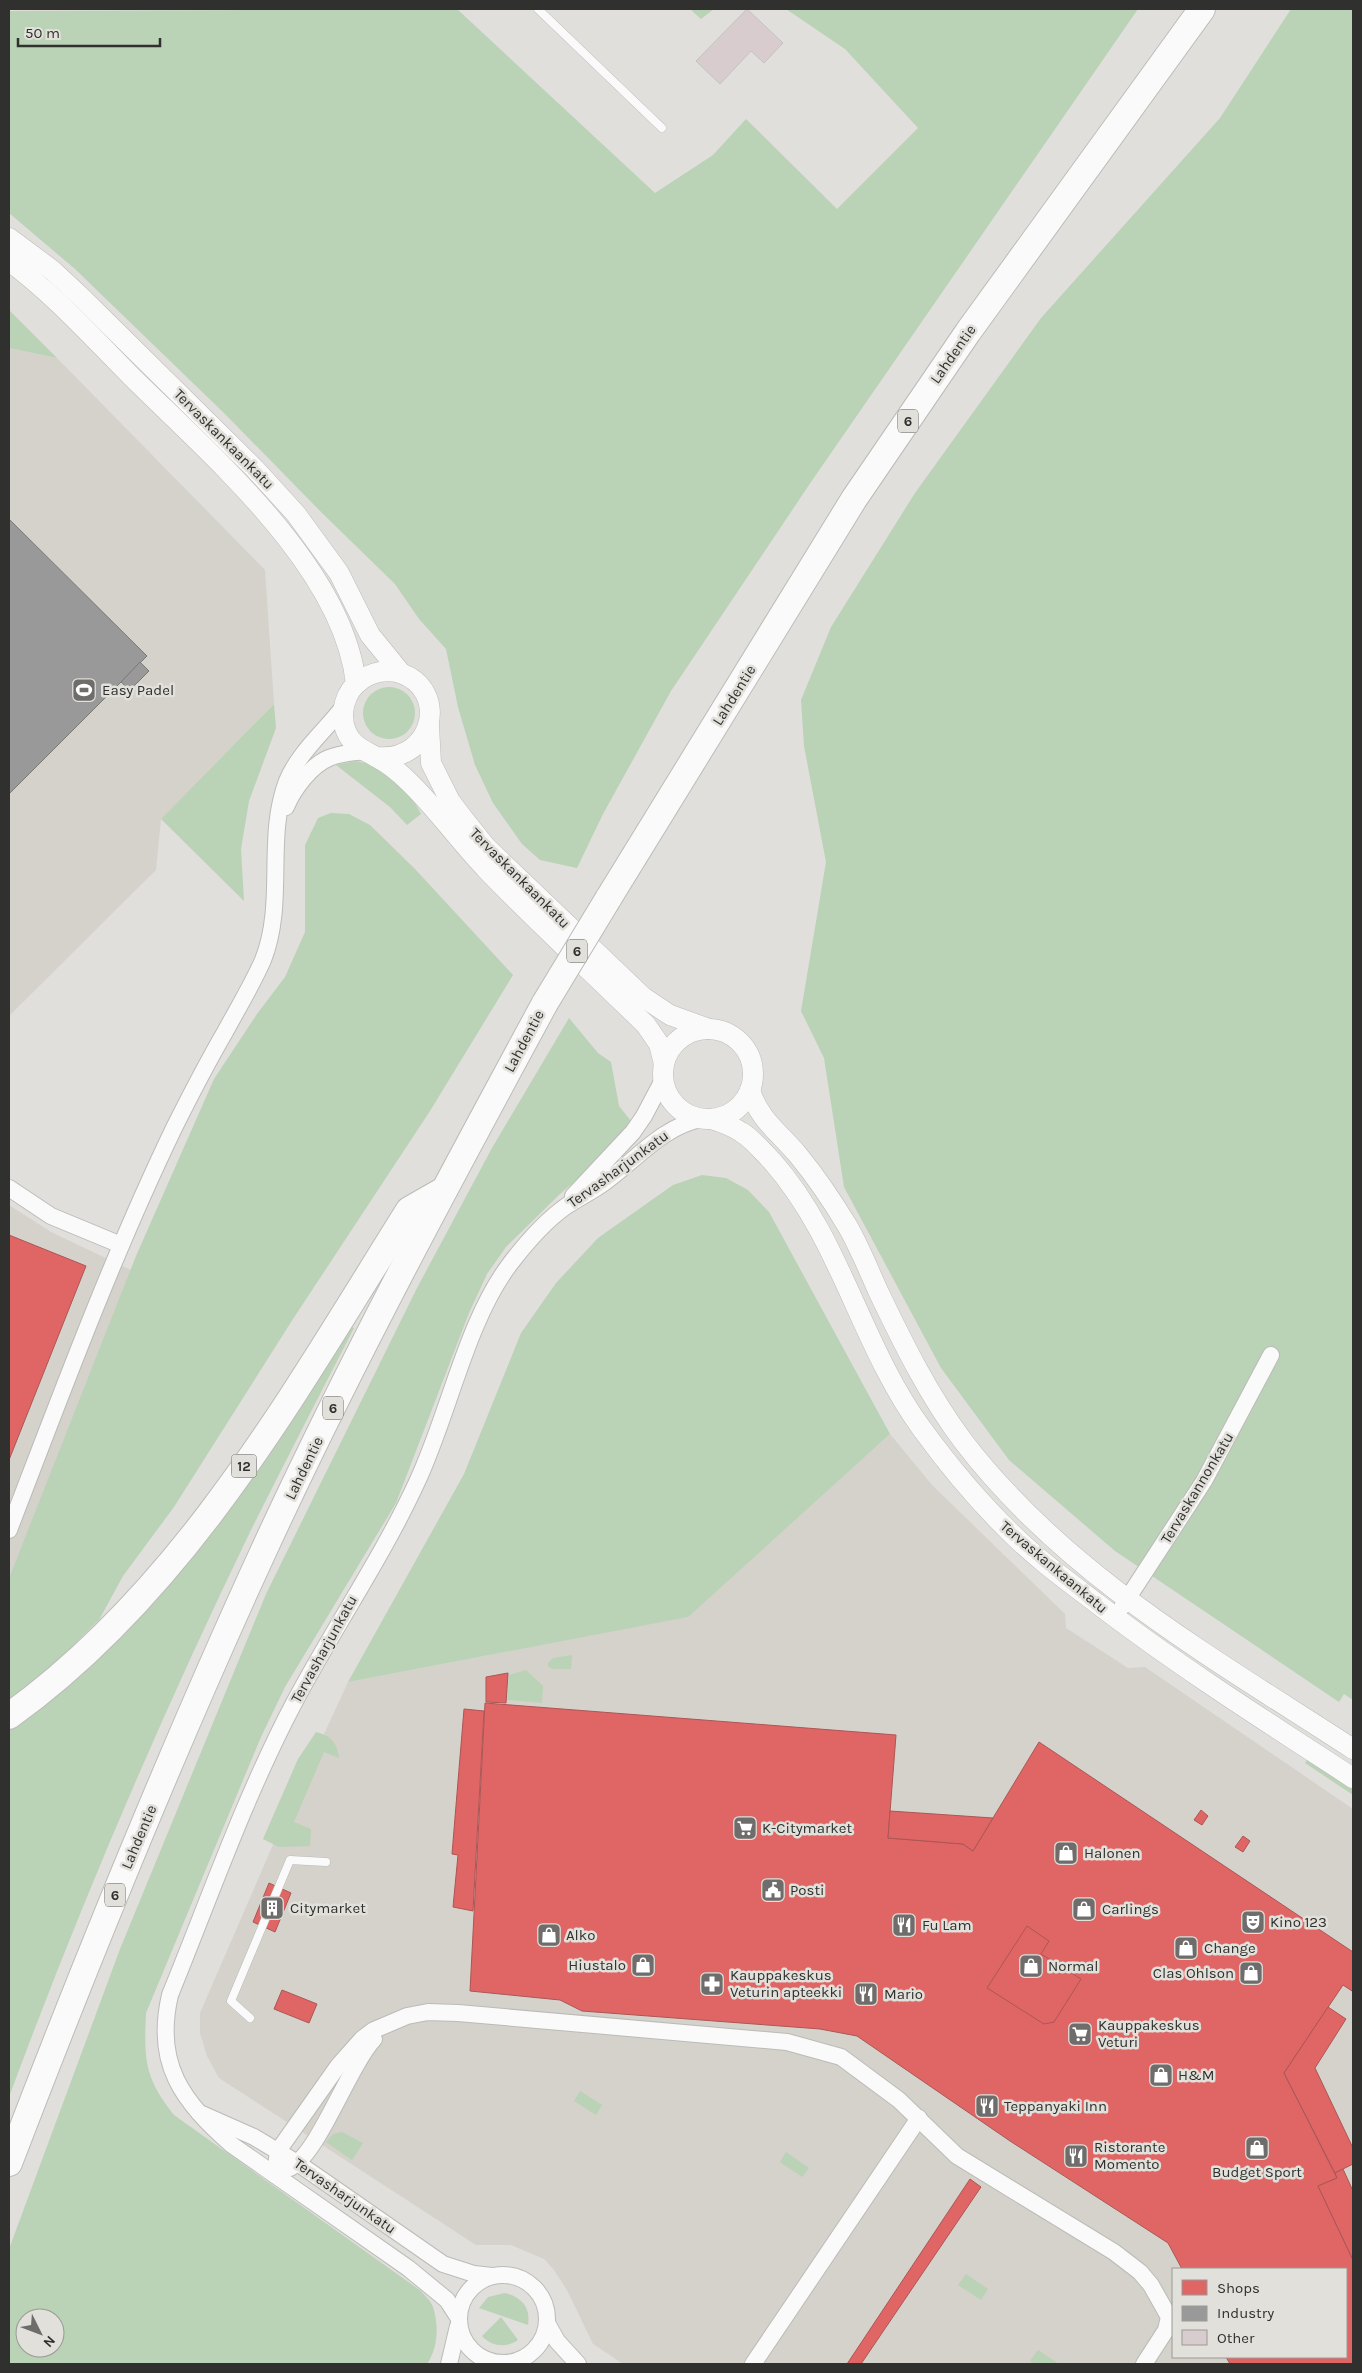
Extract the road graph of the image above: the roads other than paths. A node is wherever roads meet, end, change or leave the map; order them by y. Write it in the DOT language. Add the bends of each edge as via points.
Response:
graph roads {
  1 [pos="538,9"];
  2 [pos="1202,9"];
  3 [pos="662,128"];
  4 [pos="9,238"];
  5 [pos="9,261"];
  6 [pos="179,408"];
  7 [pos="400,673"];
  8 [pos="356,684"];
  9 [pos="344,706"];
  10 [pos="429,724"];
  11 [pos="370,754"];
  12 [pos="277,827"];
  13 [pos="710,1029"];
  14 [pos="663,1072"];
  15 [pos="750,1090"];
  16 [pos="706,1119"];
  17 [pos="9,1188"];
  18 [pos="444,1190"];
  19 [pos="563,1208"];
  20 [pos="121,1245"];
  21 [pos="1271,1354"];
  22 [pos="9,1530"];
  23 [pos="1127,1599"];
  24 [pos="1114,1617"];
  25 [pos="9,1716"];
  26 [pos="1353,1749"];
  27 [pos="1353,1778"];
  28 [pos="326,1862"];
  29 [pos="250,2018"];
  30 [pos="392,2024"];
  31 [pos="198,2112"];
  32 [pos="919,2118"];
  33 [pos="278,2151"];
  34 [pos="9,2163"];
  35 [pos="298,2164"];
  36 [pos="274,2176"];
  37 [pos="492,2276"];
  38 [pos="458,2320"];
  39 [pos="547,2323"];
  40 [pos="530,2361"];
  41 [pos="449,2364"];
  42 [pos="496,2364"];
  43 [pos="578,2364"];
  44 [pos="753,2364"];
  45 [pos="1144,2364"];
  1 -- 3 [label="lane"];
  2 -- 18 [label="highway, Lahdentie / 6, bridge" via="968,332 854,500 545,1003"];
  4 -- 6 [label="street, Tervaskankaankatu" via="52,270"];
  5 -- 6 [label="street, Tervaskankaankatu"];
  6 -- 7 [label="street, Tervaskankaankatu" via="255,469 296,514 339,573 370,635"];
  6 -- 8 [label="street, Tervaskankaankatu" via="306,564 350,647"];
  7 -- 8 [label="street" via="377,672"];
  7 -- 10 [label="street" via="416,684 427,699"];
  8 -- 9 [label="street"];
  9 -- 11 [label="street" via="346,731 353,743"];
  9 -- 12 [label="street" via="297,763 288,779"];
  10 -- 11 [label="street" via="425,735 410,752 394,757"];
  10 -- 13 [label="street, Tervaskankaankatu" via="431,763 450,801 486,846 643,997 670,1015"];
  11 -- 12 [label="street" via="339,754 326,758 312,770 288,802"];
  11 -- 14 [label="street, Tervaskankaankatu" via="418,791 486,869 646,1025 659,1044"];
  12 -- 20 [label="street" via="275,904 269,944 174,1129"];
  13 -- 14 [label="street" via="695,1031 681,1038 670,1050"];
  13 -- 15 [label="street" via="725,1032 738,1040 748,1053 753,1067"];
  14 -- 16 [label="street" via="668,1096 677,1108 691,1117"];
  14 -- 19 [label="street, Tervasharjunkatu" via="644,1116 633,1132"];
  15 -- 16 [label="street" via="737,1110 722,1118"];
  15 -- 23 [label="street, Tervaskankaankatu" via="757,1110 822,1186 849,1230 896,1328 939,1406 963,1441 1020,1506"];
  16 -- 19 [label="street, Tervasharjunkatu" via="680,1125 662,1135 606,1182"];
  16 -- 24 [label="street, Tervaskankaankatu" via="742,1132 757,1145 802,1199 892,1381 920,1426 964,1484 1011,1534"];
  17 -- 20 [label="street" via="51,1216"];
  18 -- 25 [label="highway, 12" via="409,1210 260,1444 182,1551 96,1644 59,1679"];
  18 -- 34 [label="highway, Lahdentie / 6" via="319,1436 232,1620 121,1881"];
  19 -- 31 [label="street, Tervasharjunkatu" via="526,1244 494,1290 418,1481 272,1747 178,1976 167,2010 168,2060 181,2092"];
  20 -- 22 [label="street"];
  21 -- 23 [label="street, Tervaskannonkatu" via="1204,1481"];
  23 -- 24 [label="street, Tervaskannonkatu"];
  23 -- 26 [label="street, Tervaskankaankatu" via="1175,1634"];
  24 -- 27 [label="street, Tervaskankaankatu" via="1188,1670"];
  28 -- 29 [label="lane" via="290,1860 231,2001"];
  30 -- 32 [label="street" via="408,2016 428,2012 458,2013 788,2042 841,2057"];
  30 -- 33 [label="street" via="374,2030 352,2048"];
  30 -- 35 [label="street" via="367,2047 321,2130"];
  31 -- 33 [label="street, Tervasharjunkatu"];
  31 -- 36 [label="street, Tervasharjunkatu" via="232,2145"];
  32 -- 44 [label="street"];
  32 -- 45 [label="street" via="957,2156 1114,2252 1140,2272 1169,2317 1166,2330"];
  33 -- 35 [label="street, Tervasharjunkatu"];
  33 -- 36 [label="street"];
  35 -- 36 [label="street"];
  35 -- 37 [label="street, Tervasharjunkatu" via="427,2255 458,2270"];
  36 -- 38 [label="street, Tervasharjunkatu" via="408,2268 447,2300"];
  37 -- 38 [label="street" via="468,2291"];
  37 -- 39 [label="street" via="519,2278 531,2285 546,2309"];
  38 -- 41 [label="street"];
  38 -- 42 [label="street" via="462,2338 470,2350"];
  39 -- 40 [label="street" via="544,2336"];
  39 -- 43 [label="street" via="557,2341"];
  40 -- 42 [label="street"];
}
